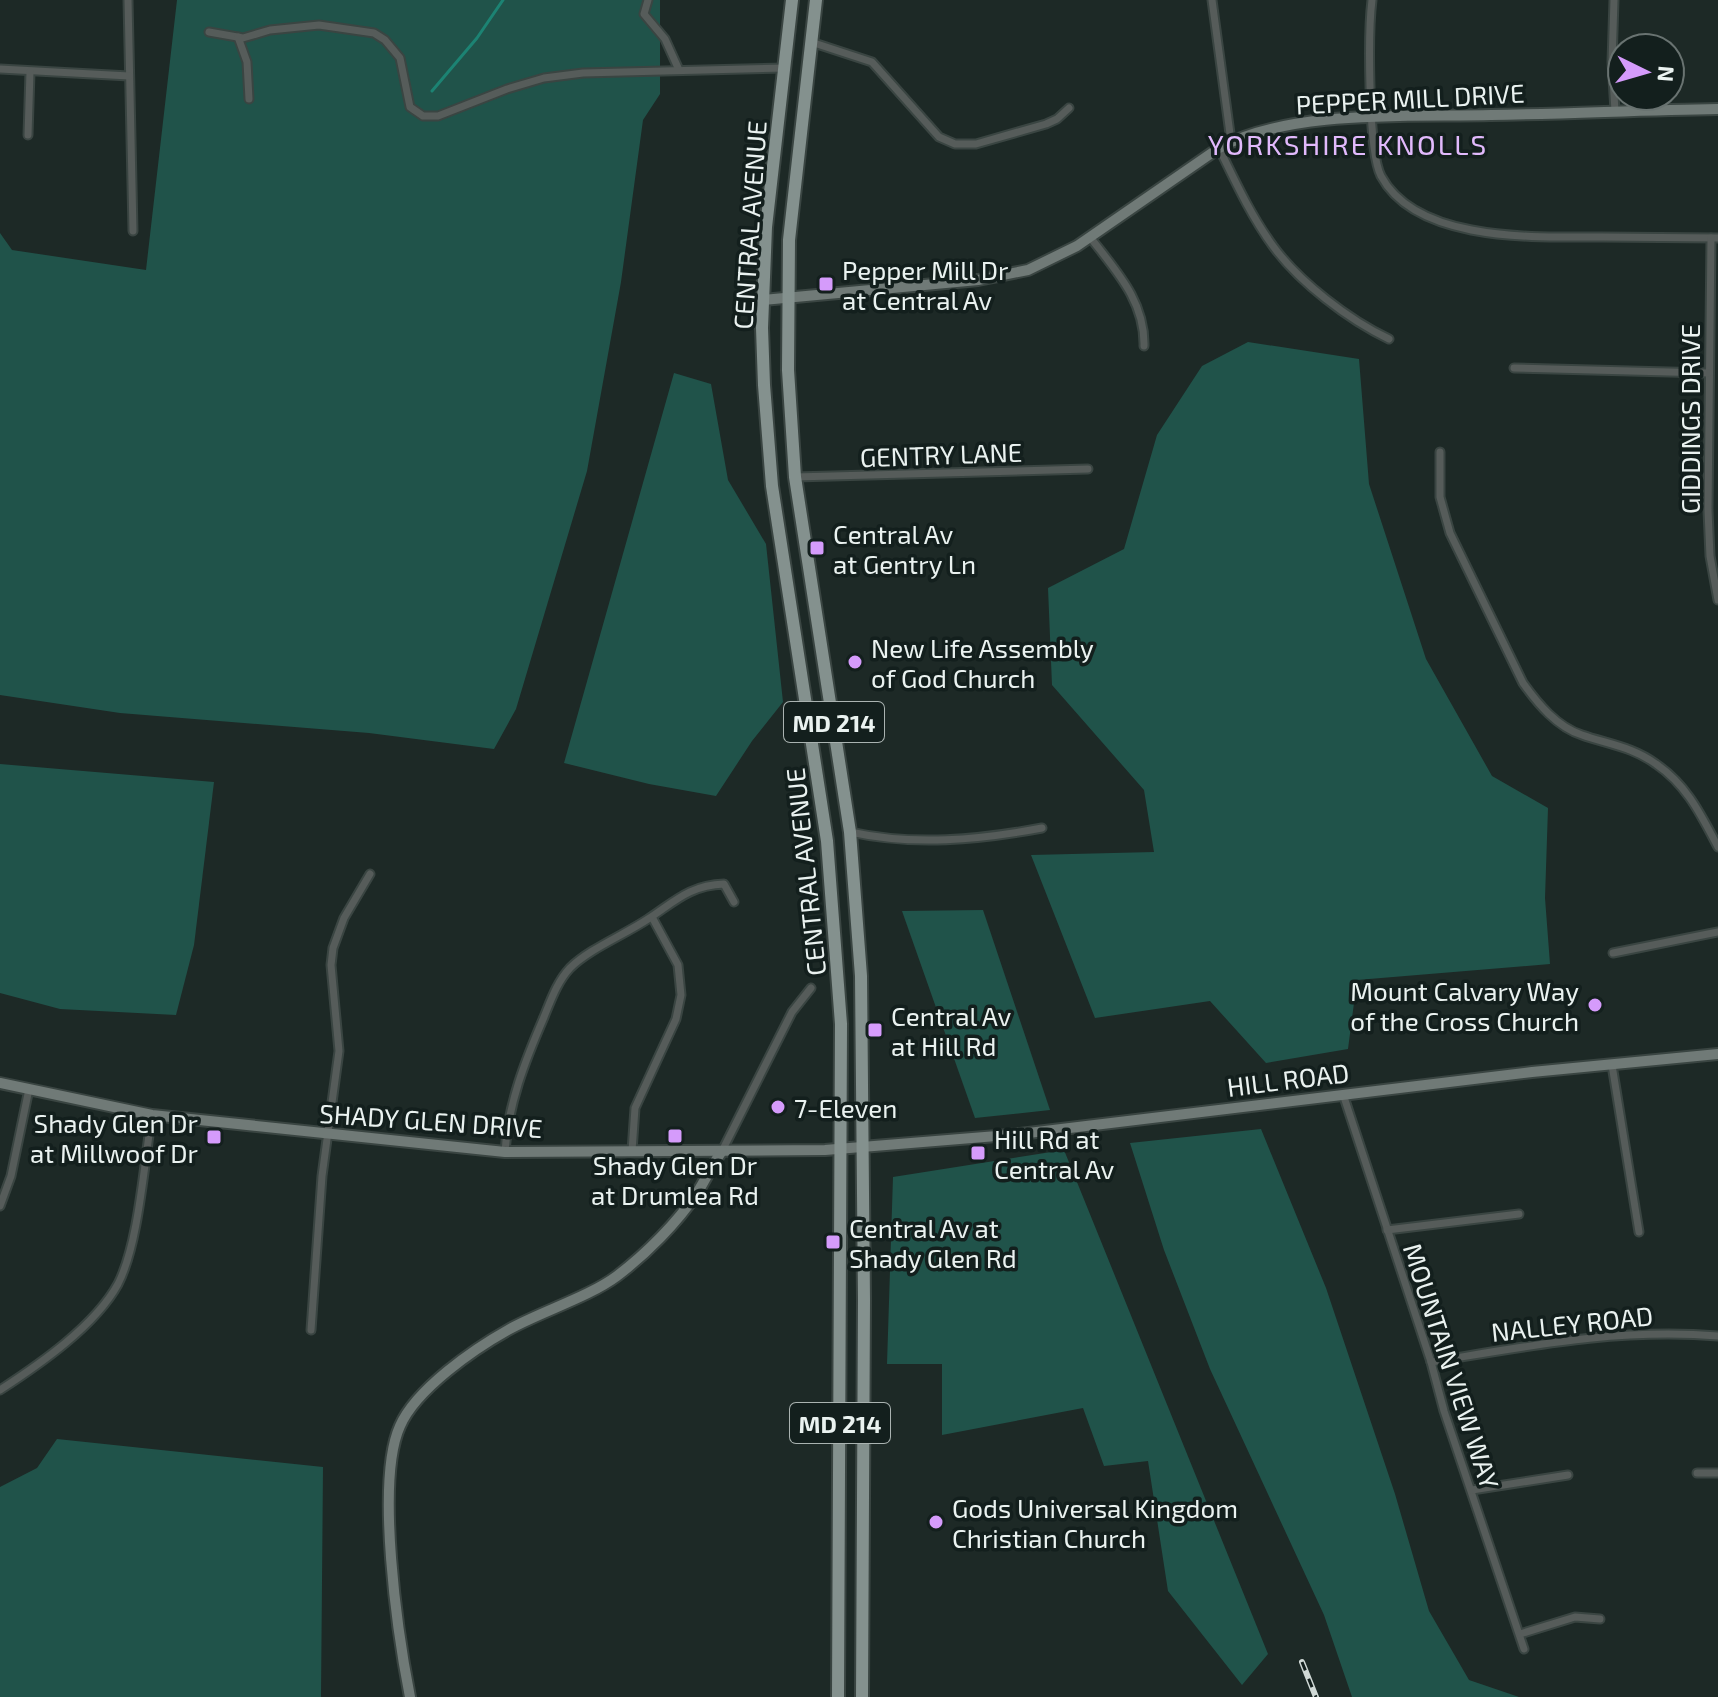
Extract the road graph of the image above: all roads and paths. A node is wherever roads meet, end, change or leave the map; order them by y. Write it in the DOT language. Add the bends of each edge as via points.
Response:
graph roads {
  1 [pos="128,0"];
  2 [pos="648,0"];
  3 [pos="792,0"];
  4 [pos="816,0"];
  5 [pos="1212,0"];
  6 [pos="1372,0"];
  7 [pos="1614,0"];
  8 [pos="209,32"];
  9 [pos="1613,32"];
  10 [pos="238,37"];
  11 [pos="811,42"];
  12 [pos="785,68"];
  13 [pos="0,69"];
  14 [pos="679,70"];
  15 [pos="30,72"];
  16 [pos="129,76"];
  17 [pos="249,99"];
  18 [pos="1069,108"];
  19 [pos="1718,109"];
  20 [pos="1686,110"];
  21 [pos="1606,111"];
  22 [pos="1371,119"];
  23 [pos="28,135"];
  24 [pos="1231,141"];
  25 [pos="1219,148"];
  26 [pos="133,231"];
  27 [pos="1090,237"];
  28 [pos="1714,238"];
  29 [pos="787,298"];
  30 [pos="763,300"];
  31 [pos="1389,339"];
  32 [pos="1144,346"];
  33 [pos="1514,368"];
  34 [pos="1708,373"];
  35 [pos="1440,452"];
  36 [pos="1088,469"];
  37 [pos="795,477"];
  38 [pos="1718,600"];
  39 [pos="1042,828"];
  40 [pos="850,832"];
  41 [pos="1718,847"];
  42 [pos="370,874"];
  43 [pos="734,902"];
  44 [pos="652,917"];
  45 [pos="1718,932"];
  46 [pos="1613,953"];
  47 [pos="811,988"];
  48 [pos="1718,1054"];
  49 [pos="1612,1065"];
  50 [pos="0,1083"];
  51 [pos="29,1089"];
  52 [pos="1343,1094"];
  53 [pos="152,1115"];
  54 [pos="329,1136"];
  55 [pos="864,1148"];
  56 [pos="841,1149"];
  57 [pos="632,1151"];
  58 [pos="722,1151"];
  59 [pos="505,1152"];
  60 [pos="0,1206"];
  61 [pos="1519,1214"];
  62 [pos="1387,1230"];
  63 [pos="1639,1232"];
  64 [pos="311,1330"];
  65 [pos="1718,1336"];
  66 [pos="1431,1362"];
  67 [pos="0,1390"];
  68 [pos="1697,1473"];
  69 [pos="1718,1473"];
  70 [pos="1568,1475"];
  71 [pos="1472,1490"];
  72 [pos="1600,1619"];
  73 [pos="1520,1634"];
  74 [pos="1524,1649"];
  75 [pos="410,1697"];
  76 [pos="838,1697"];
  77 [pos="862,1697"];
  1 -- 16 [label="street"];
  2 -- 14 [label="street" via="644,14 665,39"];
  3 -- 12 [label="main road, CENTRAL AVENUE / MD 214"];
  4 -- 11 [label="main road, CENTRAL AVENUE / MD 214"];
  5 -- 24 [label="street"];
  6 -- 22 [label="street"];
  7 -- 9 [label="street"];
  8 -- 10 [label="street"];
  10 -- 14 [label="street" via="319,25 374,33 400,58 410,107 429,117 544,78"];
  10 -- 17 [label="street" via="247,62"];
  11 -- 18 [label="street" via="872,62 948,142 976,144 1046,124"];
  11 -- 29 [label="main road, CENTRAL AVENUE / MD 214"];
  12 -- 14 [label="street"];
  12 -- 30 [label="main road, CENTRAL AVENUE / MD 214"];
  13 -- 15 [label="street"];
  15 -- 16 [label="street"];
  15 -- 23 [label="street"];
  16 -- 26 [label="street"];
  19 -- 20 [label="street, PEPPER MILL DRIVE"];
  21 -- 22 [label="street, PEPPER MILL DRIVE"];
  22 -- 24 [label="street, PEPPER MILL DRIVE" via="1308,123"];
  22 -- 28 [label="street" via="1375,158 1384,181 1412,208 1441,222 1535,237"];
  24 -- 25 [label="street, PEPPER MILL DRIVE"];
  25 -- 27 [label="street, PEPPER MILL DRIVE"];
  25 -- 31 [label="street" via="1274,248 1323,297 1361,326"];
  27 -- 29 [label="street, PEPPER MILL DRIVE" via="1036,268 1009,275"];
  27 -- 32 [label="street" via="1138,304"];
  28 -- 34 [label="street, GIDDINGS DRIVE"];
  29 -- 30 [label="street, PEPPER MILL DRIVE"];
  29 -- 37 [label="main road, CENTRAL AVENUE / MD 214"];
  30 -- 56 [label="main road, CENTRAL AVENUE / MD 214" via="772,486 827,841 842,1038"];
  33 -- 34 [label="street"];
  34 -- 38 [label="street, GIDDINGS DRIVE" via="1709,538"];
  35 -- 41 [label="street" via="1440,497 1450,533 1523,683 1567,728 1627,748 1672,777 1695,804"];
  36 -- 37 [label="street, GENTRY LANE"];
  37 -- 40 [label="main road, CENTRAL AVENUE / MD 214"];
  39 -- 40 [label="street" via="931,841"];
  40 -- 55 [label="main road, CENTRAL AVENUE / MD 214" via="861,976"];
  42 -- 54 [label="street" via="344,918 332,957 339,1051"];
  43 -- 44 [label="street" via="724,884 705,884"];
  44 -- 57 [label="street" via="678,965 681,995 676,1019 635,1108"];
  44 -- 59 [label="street" via="582,959 561,979 511,1106"];
  45 -- 46 [label="street"];
  47 -- 58 [label="street" via="792,1012"];
  48 -- 49 [label="street, HILL ROAD"];
  49 -- 52 [label="street, HILL ROAD"];
  49 -- 63 [label="street"];
  50 -- 51 [label="street, SHADY GLEN DRIVE"];
  51 -- 53 [label="street, SHADY GLEN DRIVE"];
  51 -- 60 [label="street"];
  52 -- 55 [label="street, HILL ROAD"];
  52 -- 62 [label="street, MOUNTAIN VIEW WAY"];
  53 -- 54 [label="street, SHADY GLEN DRIVE"];
  53 -- 67 [label="street" via="133,1235 119,1282 86,1324"];
  54 -- 59 [label="street, SHADY GLEN DRIVE"];
  54 -- 64 [label="street"];
  55 -- 56 [label="street, SHADY GLEN DRIVE"];
  55 -- 77 [label="main road, CENTRAL AVENUE / MD 214"];
  56 -- 58 [label="street, SHADY GLEN DRIVE"];
  56 -- 76 [label="main road, CENTRAL AVENUE / MD 214"];
  57 -- 58 [label="street, SHADY GLEN DRIVE"];
  57 -- 59 [label="street, SHADY GLEN DRIVE"];
  58 -- 75 [label="street" via="684,1210 619,1274 508,1330 459,1362 400,1424 389,1485 389,1529"];
  61 -- 62 [label="street"];
  62 -- 66 [label="street, MOUNTAIN VIEW WAY"];
  65 -- 66 [label="street, NALLEY ROAD" via="1637,1333"];
  66 -- 71 [label="street, MOUNTAIN VIEW WAY"];
  68 -- 69 [label="street"];
  70 -- 71 [label="street"];
  71 -- 73 [label="street, MOUNTAIN VIEW WAY"];
  72 -- 73 [label="street" via="1575,1617"];
  73 -- 74 [label="street, MOUNTAIN VIEW WAY"];
}
